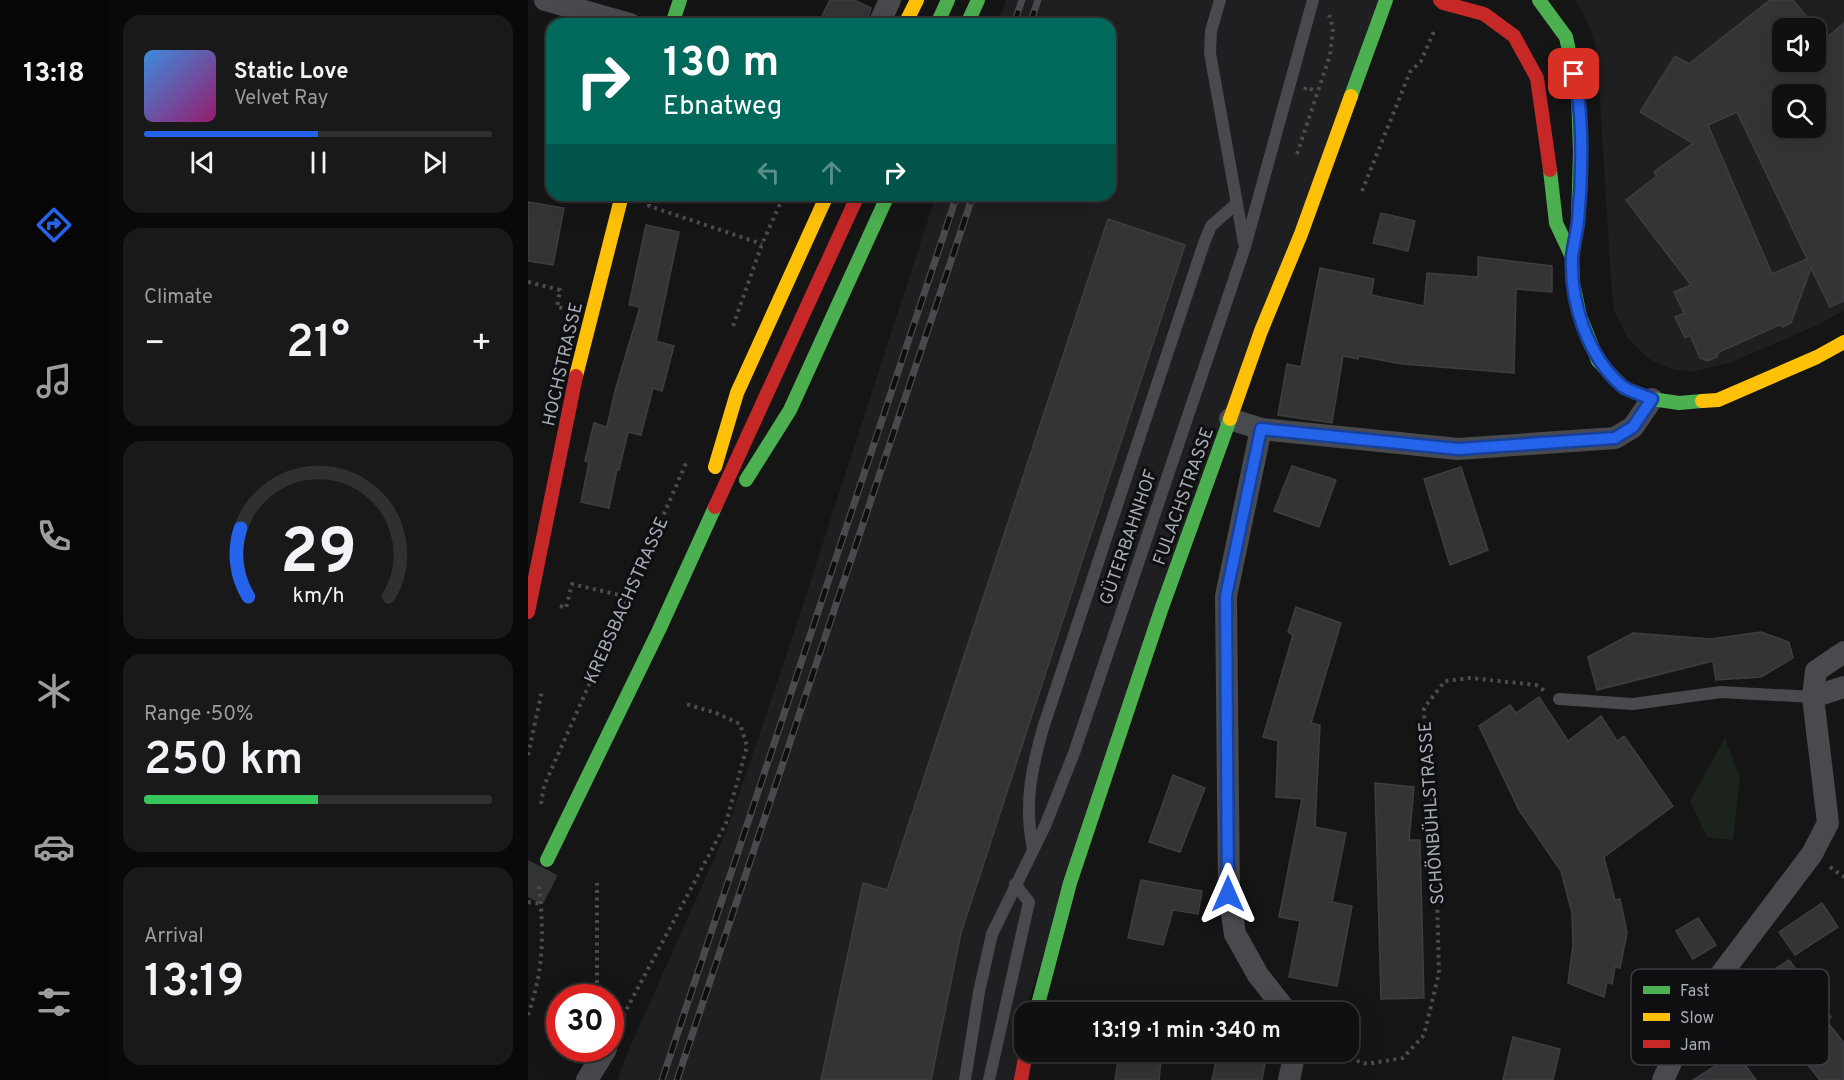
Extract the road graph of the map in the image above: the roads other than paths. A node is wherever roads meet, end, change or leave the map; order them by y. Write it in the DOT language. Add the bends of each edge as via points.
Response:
graph roads {
  1 [pos="545,0"];
  2 [pos="680,0"];
  3 [pos="890,0"];
  4 [pos="917,0"];
  5 [pos="948,0"];
  6 [pos="978,0"];
  7 [pos="1220,0"];
  8 [pos="1386,0"];
  9 [pos="1440,0"];
  10 [pos="1539,0"];
  11 [pos="1311,2"];
  12 [pos="609,18"];
  13 [pos="674,18"];
  14 [pos="882,18"];
  15 [pos="908,18"];
  16 [pos="940,18"];
  17 [pos="970,18"];
  18 [pos="620,201"];
  19 [pos="824,201"];
  20 [pos="855,201"];
  21 [pos="885,201"];
  22 [pos="1237,203"];
  23 [pos="1245,247"];
  24 [pos="1572,257"];
  25 [pos="1844,342"];
  26 [pos="1652,399"];
  27 [pos="1230,419"];
  28 [pos="1261,429"];
  29 [pos="679,586"];
  30 [pos="528,612"];
  31 [pos="1844,652"];
  32 [pos="1844,687"];
  33 [pos="1813,697"];
  34 [pos="1558,699"];
  35 [pos="1836,823"];
  36 [pos="1033,849"];
  37 [pos="547,860"];
  38 [pos="1015,884"];
  39 [pos="1725,969"];
  40 [pos="1039,1002"];
  41 [pos="1279,1002"];
  42 [pos="598,1062"];
  43 [pos="1024,1062"];
  44 [pos="1293,1062"];
  45 [pos="1670,1065"];
  46 [pos="587,1080"];
  47 [pos="965,1080"];
  48 [pos="989,1080"];
  49 [pos="1021,1080"];
  50 [pos="1289,1080"];
  51 [pos="1663,1080"];
  1 -- 12 [label="street"];
  2 -- 13 [label="main road"];
  3 -- 14 [label="street"];
  4 -- 15 [label="main road"];
  5 -- 16 [label="main road"];
  6 -- 17 [label="main road"];
  7 -- 22 [label="lane" via="1211,31 1210,53"];
  8 -- 27 [label="main road, FULACHSTRASSE"];
  9 -- 24 [label="main road" via="1484,14 1514,36 1537,78 1556,223"];
  10 -- 24 [label="main road" via="1566,37 1578,92 1578,222"];
  11 -- 23 [label="lane, GÜTERBAHNHOF"];
  18 -- 30 [label="main road, HOCHSTRASSE" via="574,385"];
  19 -- 29 [label="main road" via="737,393"];
  20 -- 29 [label="main road"];
  21 -- 29 [label="main road" via="790,410"];
  22 -- 23 [label="lane"];
  22 -- 36 [label="lane" via="1211,226 1204,243 1043,728 1028,802"];
  23 -- 36 [label="lane, GÜTERBAHNHOF" via="1074,753"];
  24 -- 26 [label="main road" via="1580,316 1598,361 1624,388"];
  25 -- 26 [label="main road" via="1718,400 1679,403"];
  26 -- 28 [label="street" via="1633,427 1615,438 1458,449"];
  27 -- 28 [label="street"];
  27 -- 40 [label="main road, FULACHSTRASSE" via="1096,801"];
  28 -- 41 [label="street" via="1226,596 1228,894 1235,934 1258,975"];
  29 -- 37 [label="main road"];
  31 -- 33 [label="street" via="1816,671"];
  32 -- 33 [label="street"];
  33 -- 34 [label="lane" via="1721,692 1633,704"];
  33 -- 35 [label="street"];
  35 -- 39 [label="street"];
  36 -- 38 [label="lane, GÜTERBAHNHOF"];
  38 -- 47 [label="lane, GÜTERBAHNHOF" via="992,934"];
  38 -- 48 [label="lane" via="1029,902"];
  42 -- 46 [label="street"];
  43 -- 49 [label="main road"];
  44 -- 50 [label="street"];
  45 -- 51 [label="street"];
}
